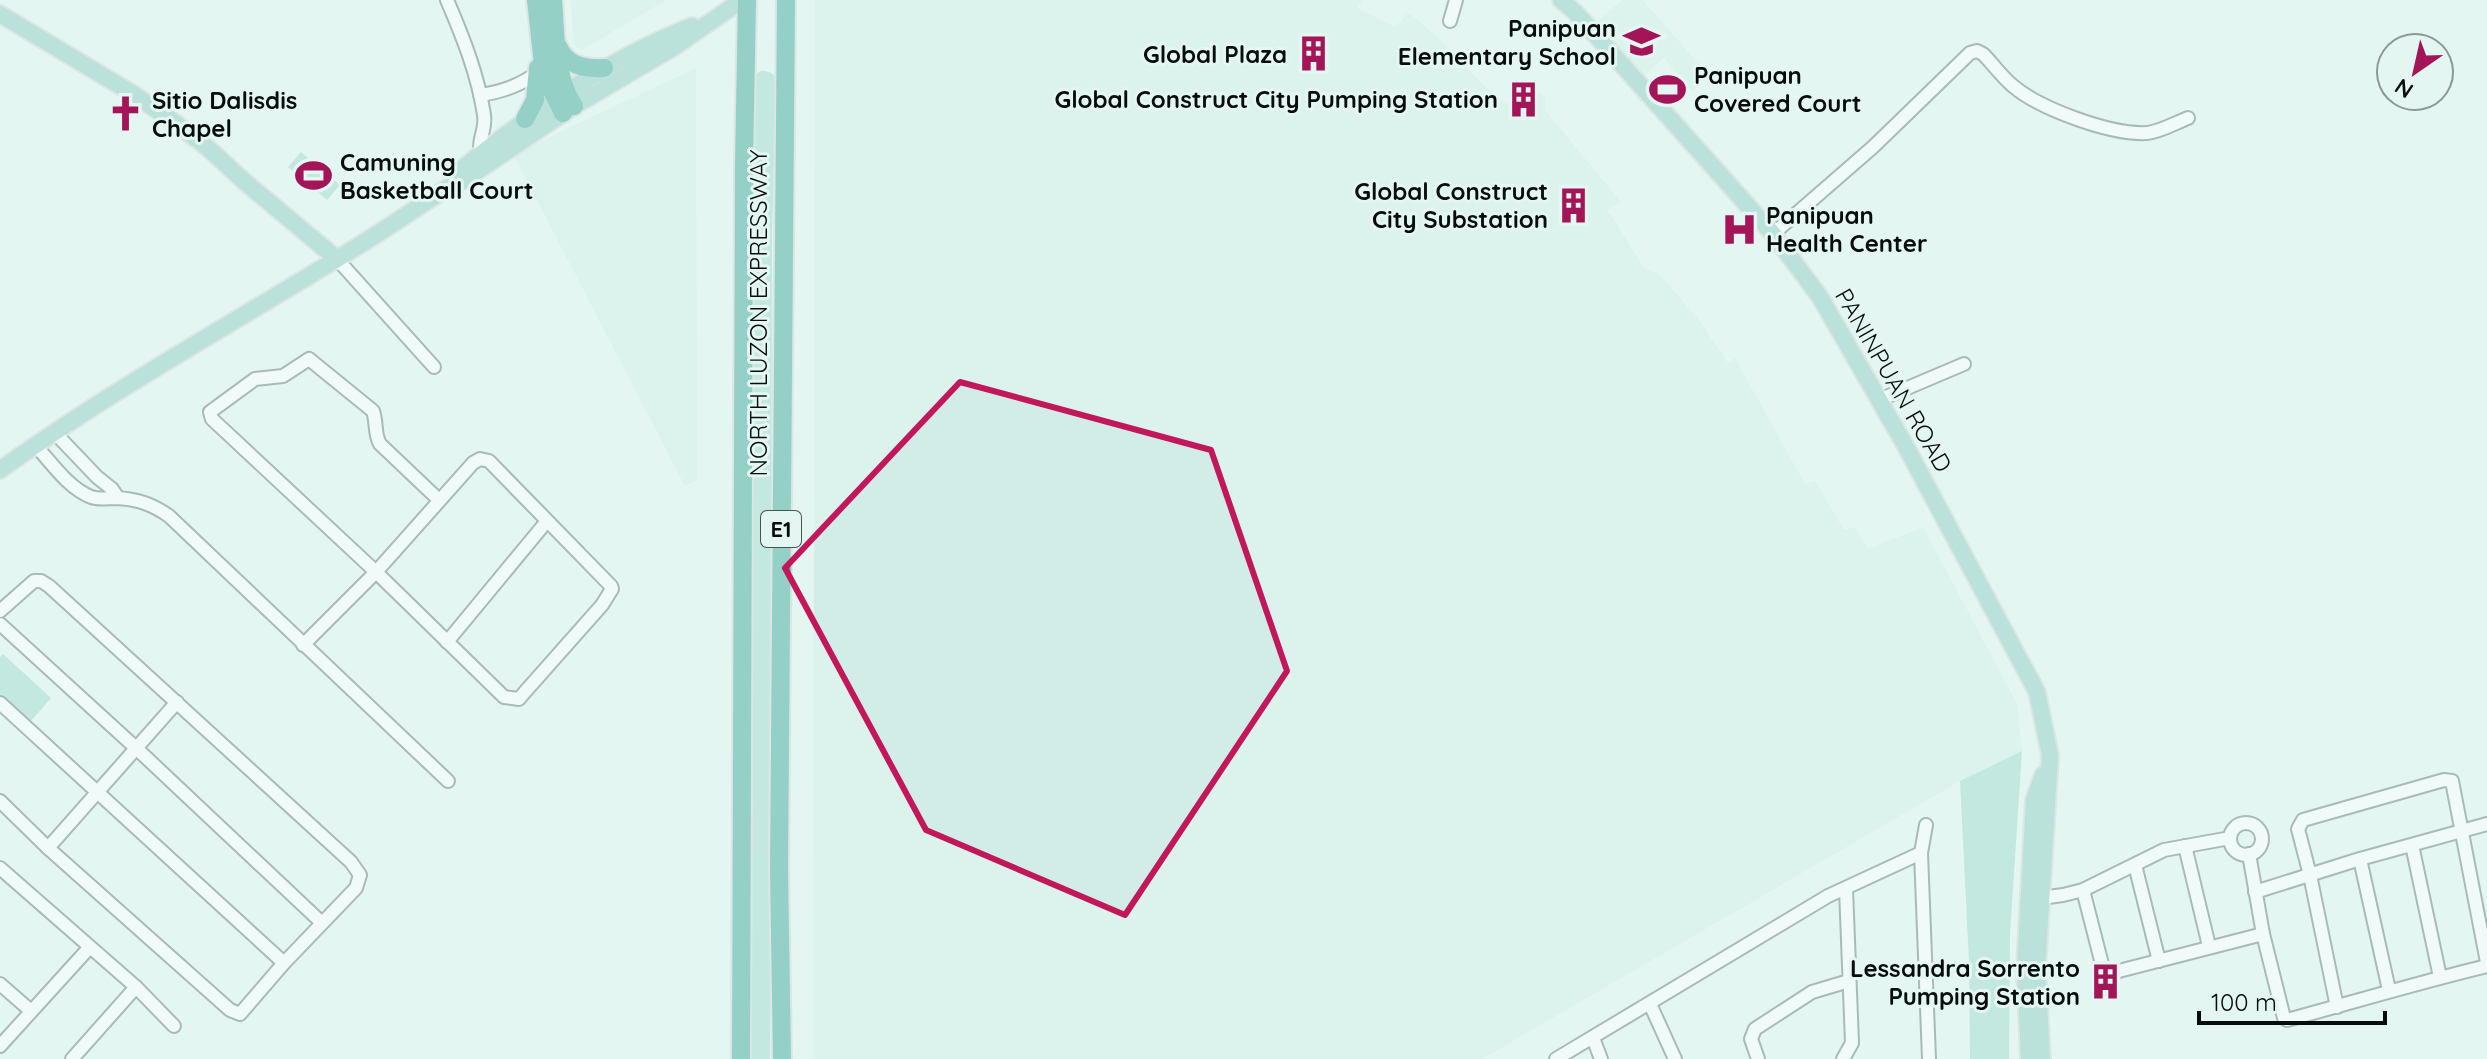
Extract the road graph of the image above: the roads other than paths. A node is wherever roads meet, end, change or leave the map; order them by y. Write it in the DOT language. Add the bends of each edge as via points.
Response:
graph roads {
  1 [pos="447,0"];
  2 [pos="536,0"];
  3 [pos="553,0"];
  4 [pos="745,0"];
  5 [pos="786,0"];
  6 [pos="1456,0"];
  7 [pos="1561,0"];
  8 [pos="0,14"];
  9 [pos="716,16"];
  10 [pos="1450,21"];
  11 [pos="549,43"];
  12 [pos="604,68"];
  13 [pos="538,72"];
  14 [pos="480,95"];
  15 [pos="565,103"];
  16 [pos="2188,118"];
  17 [pos="525,119"];
  18 [pos="484,159"];
  19 [pos="1773,234"];
  20 [pos="337,259"];
  21 [pos="1964,364"];
  22 [pos="434,367"];
  23 [pos="1879,400"];
  24 [pos="55,433"];
  25 [pos="35,445"];
  26 [pos="78,457"];
  27 [pos="0,470"];
  28 [pos="62,473"];
  29 [pos="118,498"];
  30 [pos="439,500"];
  31 [pos="547,521"];
  32 [pos="376,572"];
  33 [pos="0,611"];
  34 [pos="0,624"];
  35 [pos="447,642"];
  36 [pos="303,645"];
  37 [pos="177,702"];
  38 [pos="0,703"];
  39 [pos="136,748"];
  40 [pos="448,781"];
  41 [pos="97,793"];
  42 [pos="0,801"];
  43 [pos="2487,824"];
  44 [pos="1926,825"];
  45 [pos="2463,831"];
  46 [pos="2230,838"];
  47 [pos="2412,845"];
  48 [pos="2185,846"];
  49 [pos="48,848"];
  50 [pos="1921,853"];
  51 [pos="2249,854"];
  52 [pos="2360,859"];
  53 [pos="2135,865"];
  54 [pos="0,868"];
  55 [pos="2310,875"];
  56 [pos="1846,889"];
  57 [pos="2083,890"];
  58 [pos="2255,892"];
  59 [pos="2035,899"];
  60 [pos="322,923"];
  61 [pos="2263,934"];
  62 [pos="2209,946"];
  63 [pos="89,948"];
  64 [pos="2159,961"];
  65 [pos="284,963"];
  66 [pos="2487,964"];
  67 [pos="2440,977"];
  68 [pos="1849,981"];
  69 [pos="0,984"];
  70 [pos="136,987"];
  71 [pos="2389,990"];
  72 [pos="1650,1004"];
  73 [pos="2337,1007"];
  74 [pos="31,1011"];
  75 [pos="174,1026"];
  76 [pos="1593,1038"];
  77 [pos="0,1046"];
  78 [pos="72,1059"];
  79 [pos="741,1059"];
  80 [pos="782,1059"];
  81 [pos="1556,1059"];
  82 [pos="1601,1059"];
  83 [pos="1675,1059"];
  84 [pos="1758,1059"];
  85 [pos="1843,1059"];
  86 [pos="1929,1059"];
  87 [pos="2029,1059"];
  88 [pos="2042,1059"];
  1 -- 14 [label="street"];
  2 -- 11 [label="highway"];
  3 -- 11 [label="highway"];
  4 -- 9 [label="main road"];
  4 -- 79 [label="highway, NORTH LUZON EXPRESSWAY / E1"];
  5 -- 80 [label="highway, NORTH LUZON EXPRESSWAY / E1"];
  6 -- 10 [label="street"];
  7 -- 19 [label="main road, PANINPUAN ROAD"];
  8 -- 20 [label="main road" via="170,119"];
  9 -- 12 [label="main road"];
  9 -- 15 [label="main road" via="674,47"];
  11 -- 12 [label="highway" via="578,66"];
  11 -- 13 [label="highway"];
  11 -- 15 [label="highway"];
  12 -- 15 [label="main road"];
  13 -- 14 [label="street" via="511,88"];
  13 -- 17 [label="highway" via="535,100"];
  14 -- 18 [label="street" via="485,118 479,147"];
  15 -- 17 [label="main road"];
  15 -- 18 [label="main road"];
  16 -- 19 [label="street" via="2150,133 2096,126 2013,86 1977,51"];
  17 -- 18 [label="main road"];
  18 -- 20 [label="main road" via="464,180"];
  19 -- 23 [label="main road, PANINPUAN ROAD" via="1820,297"];
  20 -- 22 [label="street"];
  20 -- 24 [label="main road"];
  21 -- 23 [label="street"];
  23 -- 59 [label="main road, PANINPUAN ROAD" via="2037,692 2050,755"];
  24 -- 25 [label="main road"];
  24 -- 26 [label="street"];
  25 -- 27 [label="main road"];
  25 -- 28 [label="street"];
  26 -- 28 [label="street"];
  26 -- 29 [label="street"];
  28 -- 29 [label="street" via="88,496"];
  29 -- 36 [label="street" via="145,502 169,516"];
  30 -- 31 [label="street" via="473,463 485,459"];
  30 -- 32 [label="street"];
  30 -- 32 [label="street" via="380,444 373,411 309,359 283,376 255,379 210,412"];
  31 -- 35 [label="street"];
  31 -- 35 [label="street" via="611,586 602,605 519,699 504,697"];
  32 -- 35 [label="street"];
  32 -- 36 [label="street"];
  33 -- 37 [label="street" via="34,581 41,581"];
  34 -- 39 [label="street"];
  36 -- 40 [label="street"];
  37 -- 39 [label="street"];
  37 -- 60 [label="street" via="357,869 356,888"];
  38 -- 41 [label="street"];
  39 -- 41 [label="street"];
  39 -- 60 [label="street"];
  41 -- 49 [label="street"];
  41 -- 65 [label="street"];
  42 -- 49 [label="street"];
  43 -- 45 [label="street"];
  44 -- 50 [label="street"];
  45 -- 47 [label="street"];
  45 -- 55 [label="street" via="2449,779 2303,820 2298,829"];
  45 -- 66 [label="street"];
  46 -- 48 [label="street"];
  46 -- 51 [label="street" via="2236,851"];
  46 -- 51 [label="street" via="2242,823 2259,829 2260,846"];
  47 -- 52 [label="street"];
  47 -- 67 [label="street"];
  48 -- 53 [label="street"];
  48 -- 62 [label="street"];
  49 -- 65 [label="street" via="235,1013 243,1013"];
  50 -- 56 [label="street"];
  50 -- 86 [label="street"];
  51 -- 58 [label="street"];
  52 -- 55 [label="street"];
  52 -- 71 [label="street"];
  53 -- 57 [label="street"];
  53 -- 64 [label="street"];
  54 -- 63 [label="street"];
  55 -- 58 [label="street"];
  55 -- 73 [label="street"];
  56 -- 68 [label="street"];
  56 -- 72 [label="street"];
  57 -- 59 [label="street"];
  57 -- 64 [label="street" via="2104,972"];
  58 -- 61 [label="street"];
  59 -- 87 [label="main road, PANINPUAN ROAD" via="2025,969"];
  59 -- 88 [label="main road, PANINPUAN ROAD"];
  60 -- 65 [label="street"];
  61 -- 62 [label="street"];
  61 -- 73 [label="street" via="2284,1018"];
  62 -- 64 [label="street"];
  63 -- 70 [label="street"];
  63 -- 74 [label="street"];
  66 -- 67 [label="street"];
  67 -- 71 [label="street"];
  68 -- 84 [label="street" via="1812,992 1755,1029 1751,1039"];
  68 -- 85 [label="street" via="1852,1043"];
  69 -- 74 [label="street"];
  70 -- 75 [label="street"];
  70 -- 78 [label="street"];
  71 -- 73 [label="street"];
  72 -- 76 [label="street"];
  72 -- 83 [label="street"];
  74 -- 77 [label="street"];
  76 -- 81 [label="street"];
  76 -- 82 [label="street"];
}
